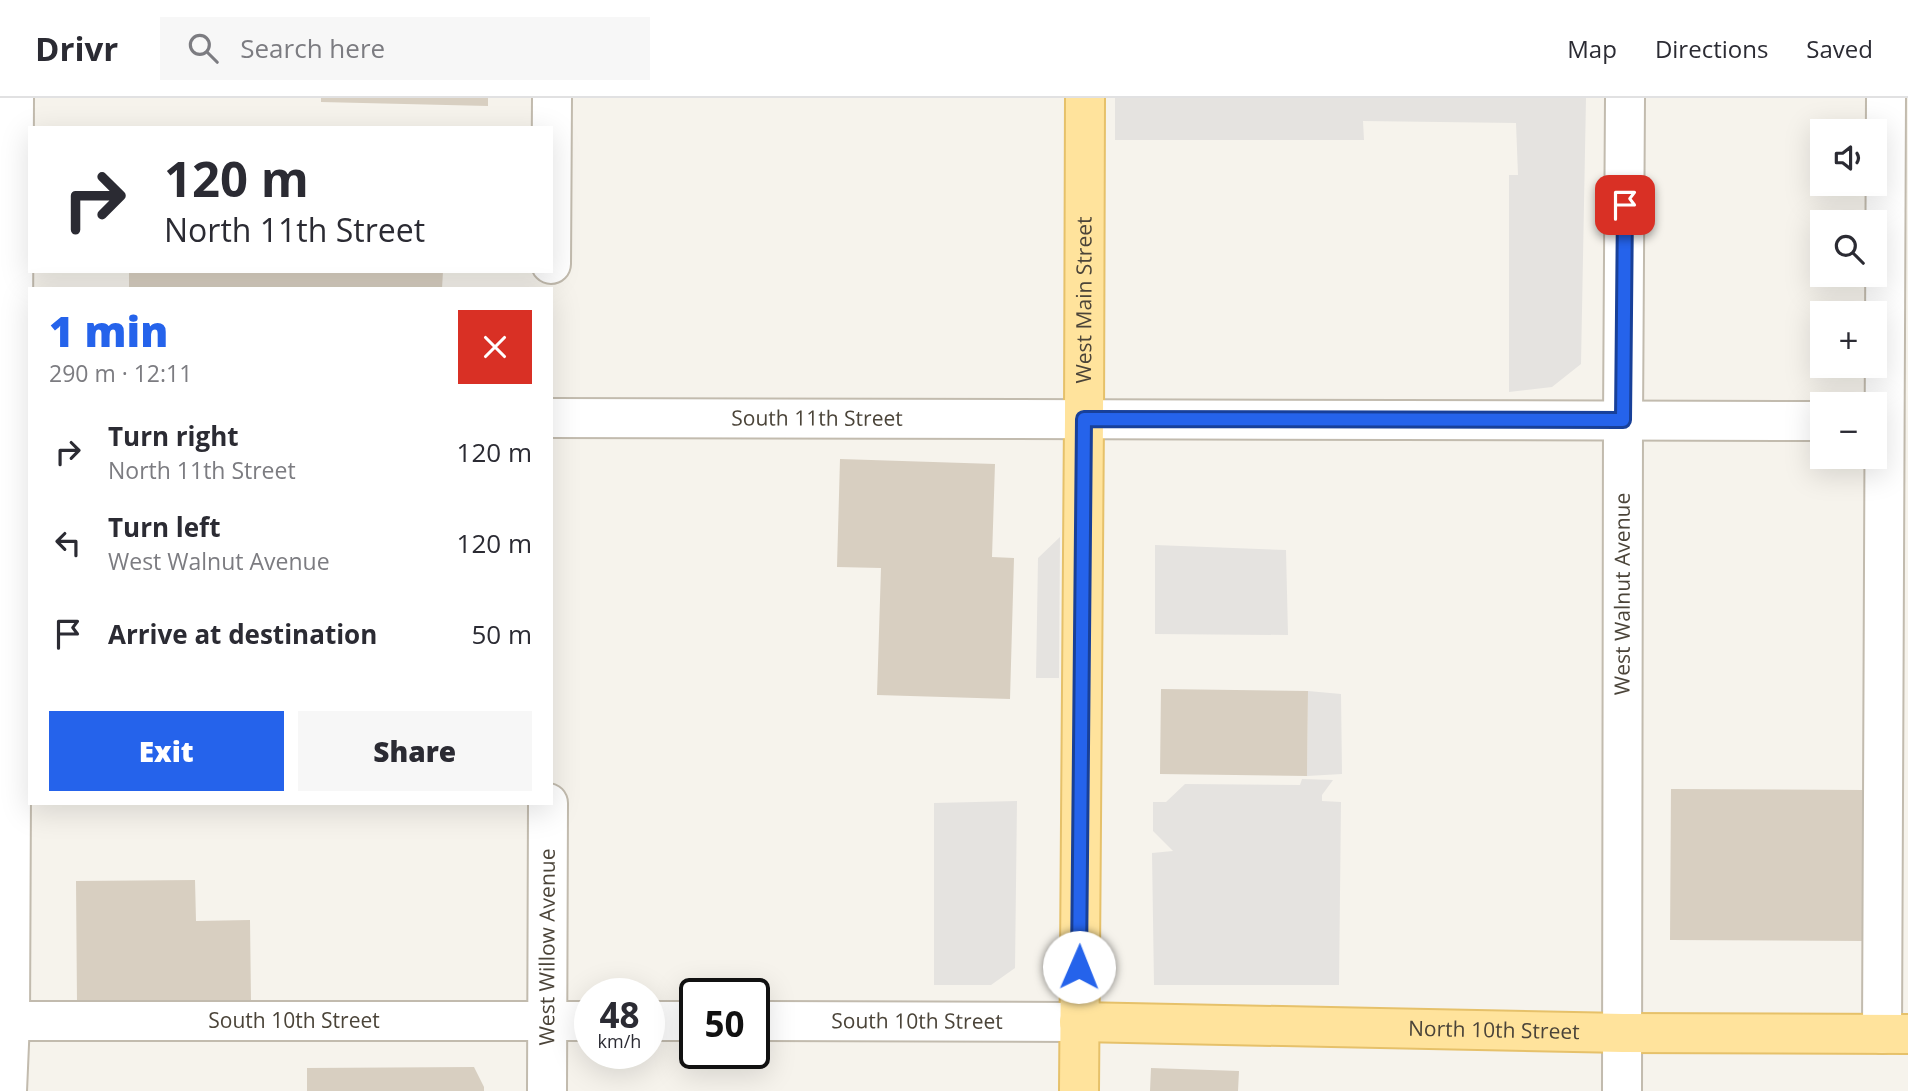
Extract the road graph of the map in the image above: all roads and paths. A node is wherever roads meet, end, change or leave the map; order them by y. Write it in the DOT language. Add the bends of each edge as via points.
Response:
graph roads {
  1 [pos="14,98"];
  2 [pos="552,98"];
  3 [pos="1085,98"];
  4 [pos="1625,98"];
  5 [pos="1886,98"];
  6 [pos="552,126"];
  7 [pos="14,409"];
  8 [pos="553,418"];
  9 [pos="1084,419"];
  10 [pos="1623,420"];
  11 [pos="1810,421"];
  12 [pos="1889,422"];
  13 [pos="548,805"];
  14 [pos="5,1021"];
  15 [pos="547,1021"];
  16 [pos="574,1021"];
  17 [pos="770,1021"];
  18 [pos="1079,1022"];
  19 [pos="1623,1033"];
  20 [pos="1895,1034"];
  21 [pos="7,1091"];
  22 [pos="547,1091"];
  23 [pos="1079,1091"];
  24 [pos="1622,1091"];
  1 -- 7 [label="street"];
  2 -- 6 [label="street"];
  3 -- 9 [label="main road, West Main Street"];
  4 -- 10 [label="street, West Walnut Avenue"];
  5 -- 12 [label="street"];
  7 -- 14 [label="street"];
  8 -- 9 [label="street, South 11th Street"];
  9 -- 10 [label="street, South 11th Street"];
  9 -- 18 [label="main road, West Main Street"];
  10 -- 11 [label="street, South 11th Street"];
  10 -- 19 [label="street, West Walnut Avenue"];
  12 -- 20 [label="street"];
  13 -- 15 [label="street, West Willow Avenue"];
  14 -- 15 [label="street, South 10th Street"];
  14 -- 21 [label="street"];
  15 -- 16 [label="street, South 10th Street"];
  15 -- 22 [label="street, West Willow Avenue"];
  17 -- 18 [label="street, South 10th Street"];
  18 -- 19 [label="main road, North 10th Street"];
  18 -- 23 [label="main road, West Main Street"];
  19 -- 20 [label="main road, North 10th Street"];
  19 -- 24 [label="street, West Walnut Avenue"];
}
